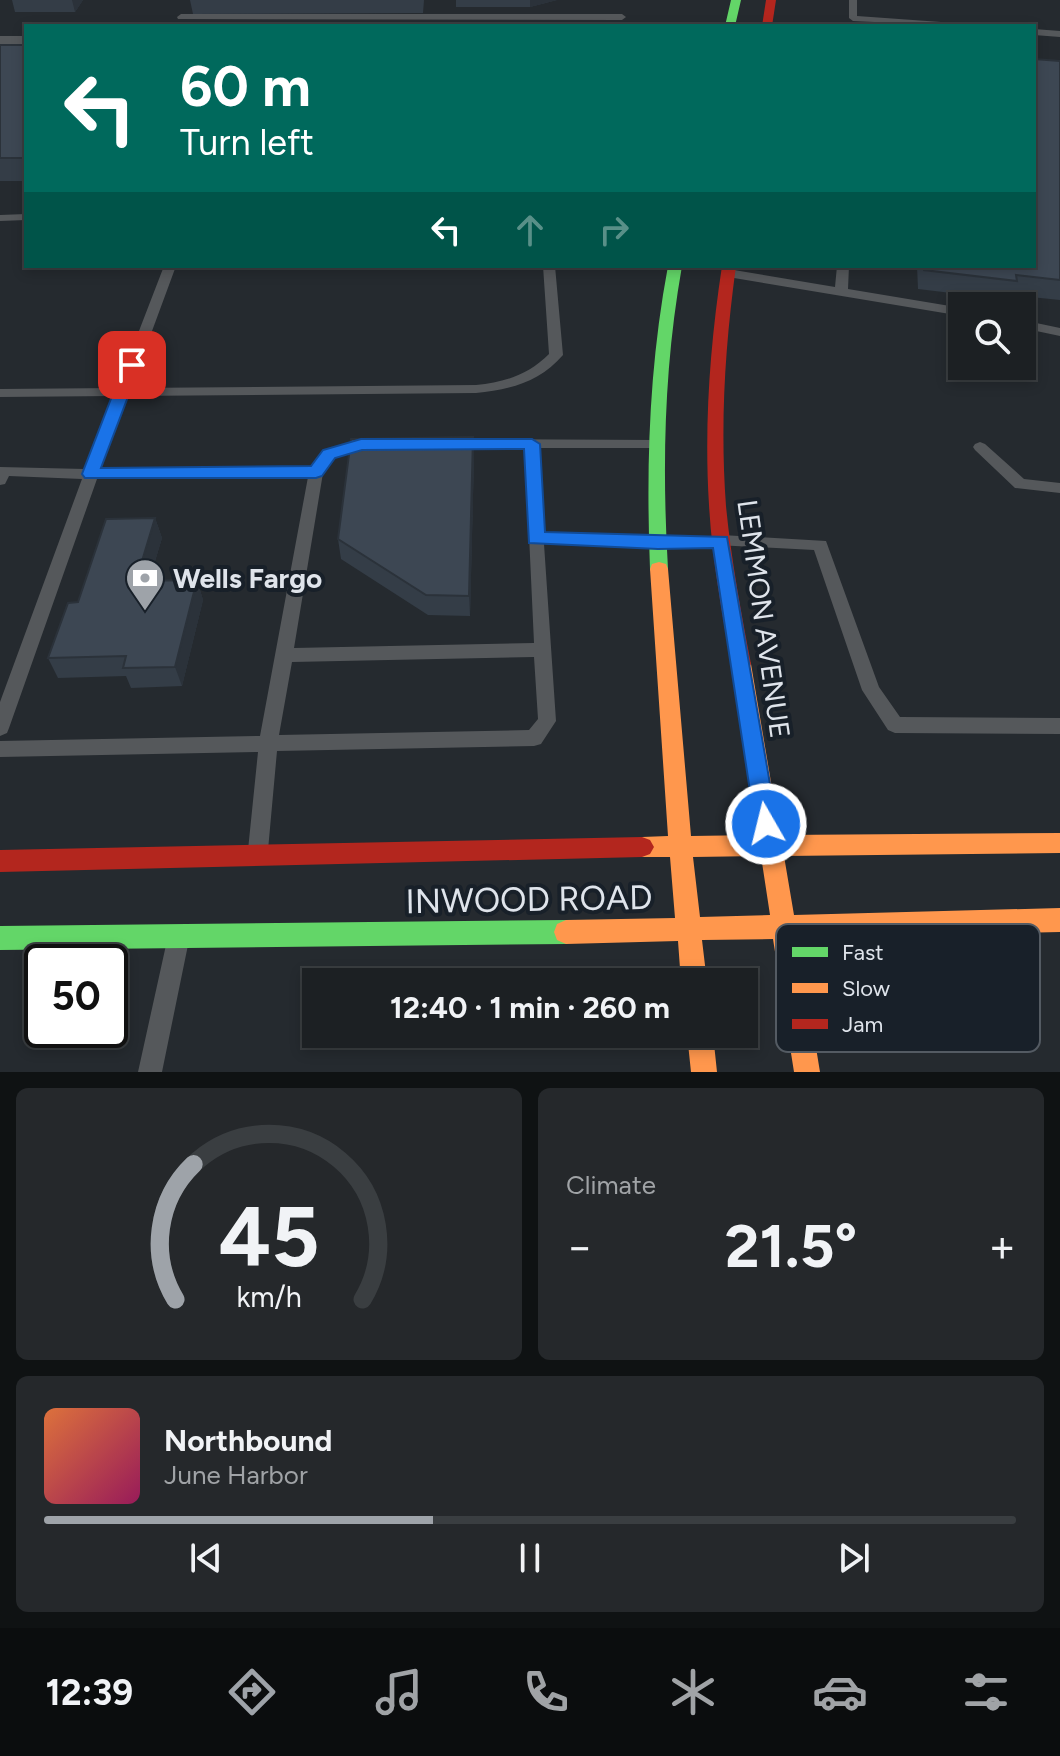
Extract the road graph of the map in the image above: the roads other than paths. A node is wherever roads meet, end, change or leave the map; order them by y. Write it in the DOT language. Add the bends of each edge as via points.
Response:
graph roads {
  1 [pos="736,0"];
  2 [pos="771,0"];
  3 [pos="853,0"];
  4 [pos="181,17"];
  5 [pos="446,17"];
  6 [pos="622,18"];
  7 [pos="730,24"];
  8 [pos="767,24"];
  9 [pos="930,24"];
  10 [pos="1036,32"];
  11 [pos="1060,34"];
  12 [pos="0,41"];
  13 [pos="24,41"];
  14 [pos="24,217"];
  15 [pos="0,218"];
  16 [pos="169,268"];
  17 [pos="549,268"];
  18 [pos="674,268"];
  19 [pos="843,268"];
  20 [pos="710,269"];
  21 [pos="841,293"];
  22 [pos="948,310"];
  23 [pos="1036,327"];
  24 [pos="1060,332"];
  25 [pos="123,390"];
  26 [pos="0,393"];
  27 [pos="653,443"];
  28 [pos="439,444"];
  29 [pos="532,444"];
  30 [pos="392,445"];
  31 [pos="980,447"];
  32 [pos="316,472"];
  33 [pos="1,474"];
  34 [pos="91,474"];
  35 [pos="1060,488"];
  36 [pos="536,538"];
  37 [pos="713,541"];
  38 [pos="666,542"];
  39 [pos="542,650"];
  40 [pos="284,655"];
  41 [pos="1060,726"];
  42 [pos="0,728"];
  43 [pos="268,745"];
  44 [pos="0,749"];
  45 [pos="1060,843"];
  46 [pos="682,846"];
  47 [pos="769,848"];
  48 [pos="257,854"];
  49 [pos="0,861"];
  50 [pos="1060,920"];
  51 [pos="782,924"];
  52 [pos="901,924"];
  53 [pos="688,927"];
  54 [pos="776,927"];
  55 [pos="179,936"];
  56 [pos="0,938"];
  57 [pos="692,968"];
  58 [pos="701,1048"];
  59 [pos="804,1052"];
  60 [pos="150,1072"];
  61 [pos="704,1072"];
  62 [pos="807,1072"];
  1 -- 7 [label="main road"];
  2 -- 8 [label="main road"];
  3 -- 9 [label="lane" via="853,18"];
  4 -- 5 [label="lane"];
  5 -- 6 [label="lane"];
  10 -- 11 [label="lane"];
  12 -- 13 [label="street"];
  14 -- 15 [label="lane"];
  16 -- 25 [label="lane"];
  17 -- 25 [label="lane" via="556,355 541,372 510,386"];
  18 -- 27 [label="main road" via="655,377"];
  19 -- 21 [label="lane"];
  20 -- 21 [label="lane"];
  20 -- 37 [label="main road, LEMMON AVENUE" via="718,332"];
  21 -- 22 [label="lane"];
  23 -- 24 [label="lane"];
  25 -- 26 [label="lane"];
  25 -- 34 [label="lane"];
  27 -- 29 [label="lane"];
  27 -- 38 [label="main road"];
  28 -- 29 [label="lane"];
  29 -- 36 [label="lane"];
  30 -- 32 [label="lane" via="361,445 329,454"];
  31 -- 35 [label="lane" via="1020,484"];
  32 -- 34 [label="lane"];
  32 -- 40 [label="lane"];
  33 -- 34 [label="lane"];
  34 -- 42 [label="lane"];
  36 -- 38 [label="lane"];
  36 -- 39 [label="lane"];
  37 -- 41 [label="lane" via="820,545 871,690 895,725"];
  37 -- 47 [label="main road, LEMMON AVENUE"];
  38 -- 46 [label="main road"];
  39 -- 40 [label="lane"];
  39 -- 43 [label="lane" via="547,721 534,738"];
  40 -- 43 [label="lane"];
  43 -- 44 [label="lane"];
  43 -- 48 [label="lane"];
  45 -- 47 [label="main road, INWOOD ROAD"];
  46 -- 47 [label="main road, INWOOD ROAD"];
  46 -- 48 [label="main road, INWOOD ROAD"];
  46 -- 53 [label="main road"];
  47 -- 51 [label="main road, LEMMON AVENUE"];
  48 -- 49 [label="main road, INWOOD ROAD"];
  50 -- 52 [label="main road, INWOOD ROAD"];
  53 -- 54 [label="main road, INWOOD ROAD"];
  53 -- 55 [label="main road, INWOOD ROAD"];
  53 -- 57 [label="main road"];
  55 -- 56 [label="main road, INWOOD ROAD"];
  55 -- 60 [label="lane"];
  58 -- 61 [label="main road"];
  59 -- 62 [label="main road, LEMMON AVENUE"];
}
